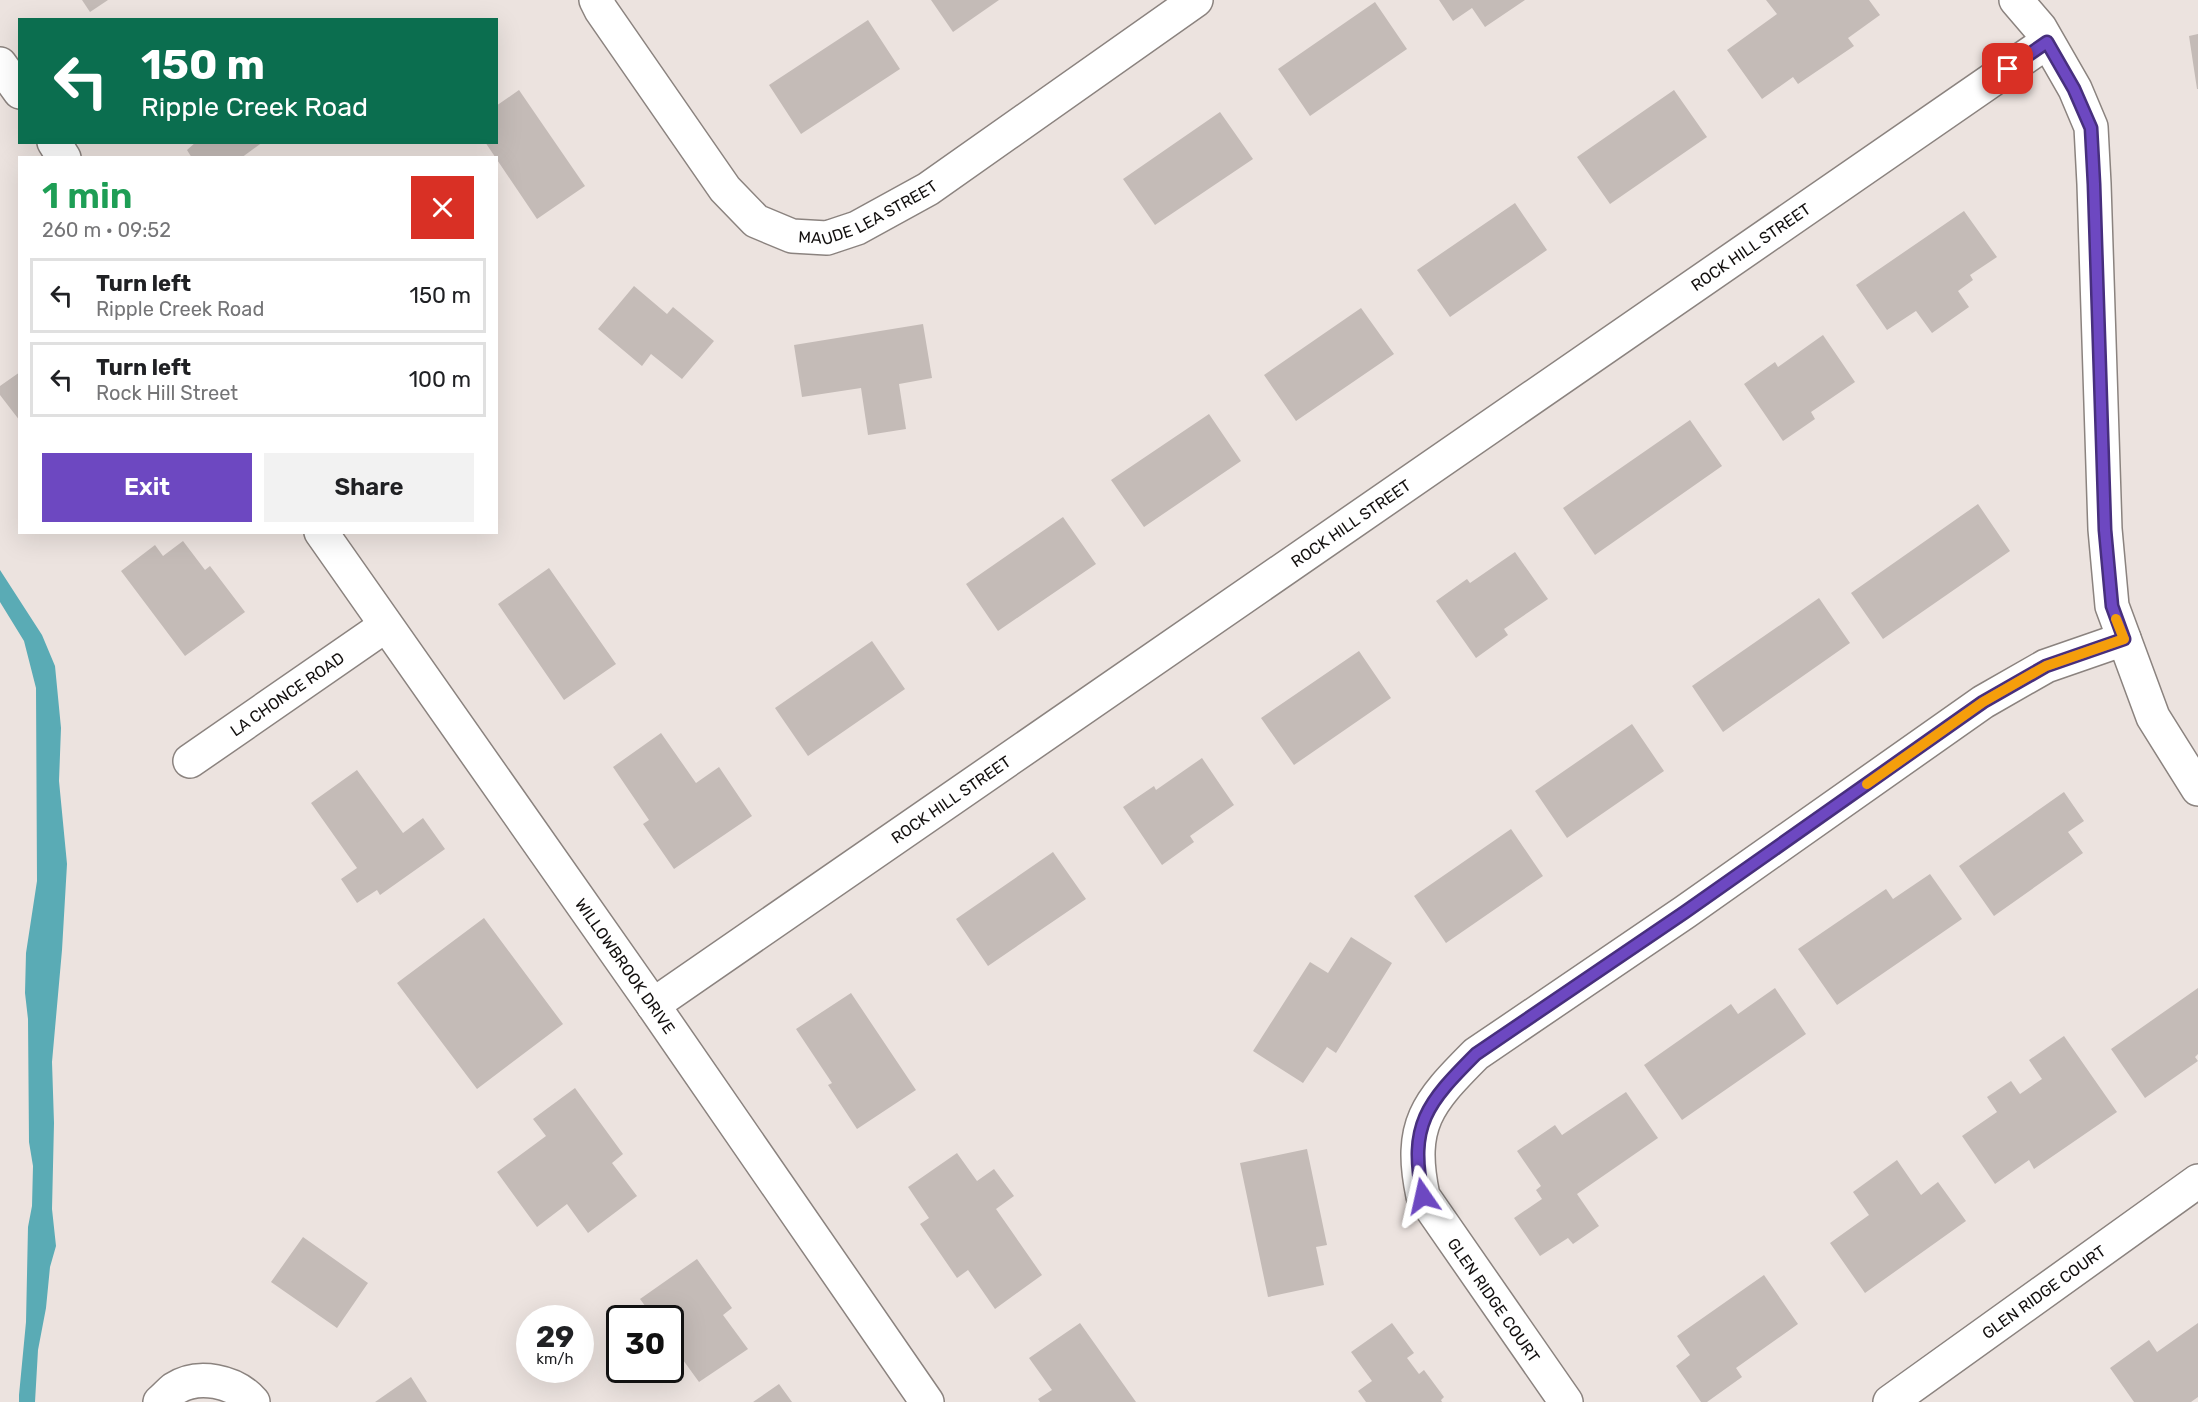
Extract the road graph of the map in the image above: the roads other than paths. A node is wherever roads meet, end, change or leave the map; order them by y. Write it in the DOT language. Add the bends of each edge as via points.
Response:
graph roads {
  1 [pos="596,0"];
  2 [pos="1196,0"];
  3 [pos="2016,0"];
  4 [pos="2047,42"];
  5 [pos="0,64"];
  6 [pos="18,89"];
  7 [pos="322,534"];
  8 [pos="385,626"];
  9 [pos="2124,639"];
  10 [pos="190,761"];
  11 [pos="2198,789"];
  12 [pos="653,1005"];
  13 [pos="2198,1181"];
  14 [pos="160,1402"];
  15 [pos="253,1402"];
  16 [pos="927,1402"];
  17 [pos="1566,1402"];
  18 [pos="1890,1402"];
  1 -- 2 [label="street, MAUDE LEA STREET" via="725,189 748,213 756,221 792,237 827,238 857,228 928,189"];
  3 -- 4 [label="street"];
  4 -- 9 [label="street" via="2091,128 2105,530 2112,606"];
  4 -- 12 [label="street, ROCK HILL STREET"];
  5 -- 6 [label="street"];
  7 -- 8 [label="street, WILLOWBROOK DRIVE"];
  8 -- 10 [label="street, LA CHONCE ROAD"];
  8 -- 12 [label="street, WILLOWBROOK DRIVE"];
  9 -- 11 [label="street" via="2153,717"];
  9 -- 17 [label="street, GLEN RIDGE COURT" via="2046,666 1983,702 1476,1054 1448,1081 1426,1111 1417,1168 1423,1196"];
  12 -- 16 [label="street, WILLOWBROOK DRIVE"];
  13 -- 18 [label="street, GLEN RIDGE COURT"];
  14 -- 15 [label="street" via="176,1388 200,1381 224,1383"];
}
